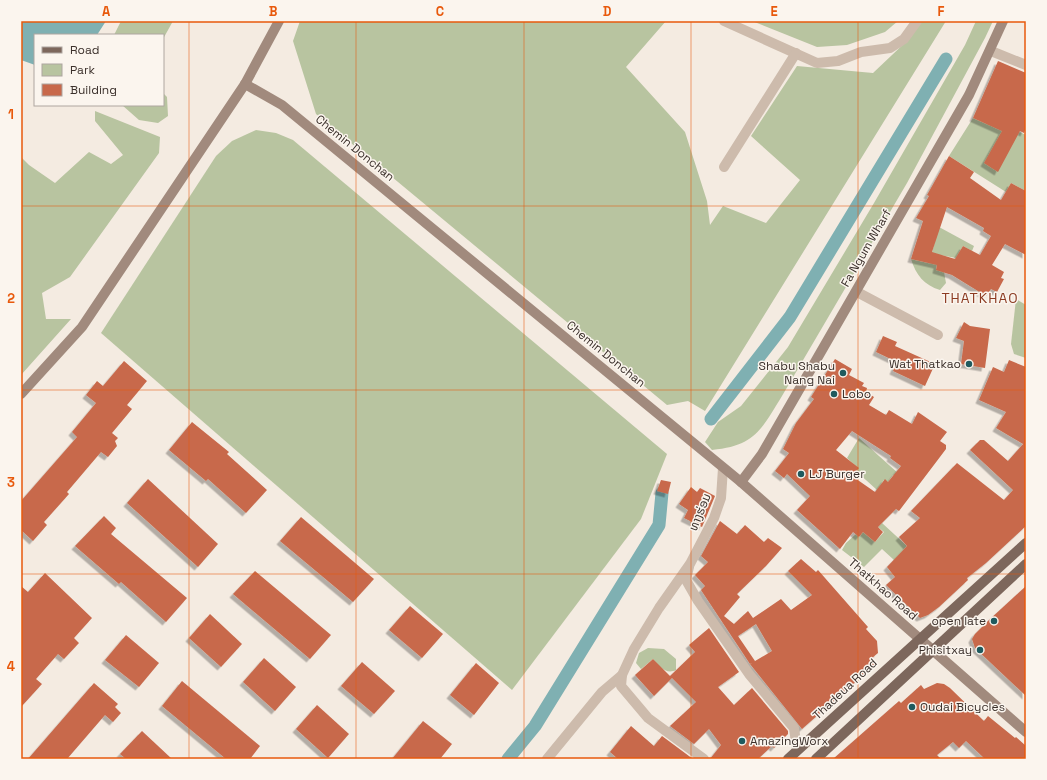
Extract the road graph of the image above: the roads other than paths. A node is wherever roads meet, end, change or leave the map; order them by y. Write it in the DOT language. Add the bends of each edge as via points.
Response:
graph roads {
  1 [pos="279,21"];
  2 [pos="724,21"];
  3 [pos="917,21"];
  4 [pos="1003,21"];
  5 [pos="991,51"];
  6 [pos="796,53"];
  7 [pos="1026,64"];
  8 [pos="245,84"];
  9 [pos="724,167"];
  10 [pos="857,292"];
  11 [pos="938,335"];
  12 [pos="21,394"];
  13 [pos="723,468"];
  14 [pos="741,482"];
  15 [pos="1026,542"];
  16 [pos="690,564"];
  17 [pos="1026,564"];
  18 [pos="919,638"];
  19 [pos="932,650"];
  20 [pos="622,676"];
  21 [pos="1026,732"];
  22 [pos="797,750"];
  23 [pos="547,759"];
  24 [pos="704,759"];
  25 [pos="788,759"];
  26 [pos="816,759"];
  1 -- 8 [label="street"];
  2 -- 6 [label="street"];
  3 -- 6 [label="street" via="904,39 890,48 861,52 838,61 817,63"];
  4 -- 5 [label="street, Fa Ngum Wharf"];
  5 -- 7 [label="street"];
  5 -- 10 [label="street, Fa Ngum Wharf" via="969,95"];
  6 -- 9 [label="street"];
  8 -- 12 [label="street" via="82,327"];
  8 -- 13 [label="street, Chemin Donchan" via="282,105"];
  10 -- 11 [label="street"];
  10 -- 14 [label="street, Fa Ngum Wharf" via="817,356 762,454"];
  13 -- 14 [label="street, Chemin Donchan"];
  13 -- 16 [label="street, ທາງຮ່ອມ" via="721,498 714,518"];
  14 -- 18 [label="street, Thatkhao Road"];
  15 -- 18 [label="main road, Thadeua Road"];
  16 -- 20 [label="street" via="634,649"];
  16 -- 22 [label="street" via="686,580 698,601 749,674 794,728"];
  17 -- 19 [label="main road"];
  18 -- 19 [label="street, Thatkhao Road"];
  18 -- 22 [label="main road, Thadeua Road"];
  19 -- 21 [label="street, Thatkhao Road"];
  19 -- 26 [label="main road"];
  20 -- 23 [label="street" via="602,692"];
  20 -- 24 [label="street" via="621,686 648,718"];
  22 -- 25 [label="main road, Thadeua Road"];
}
